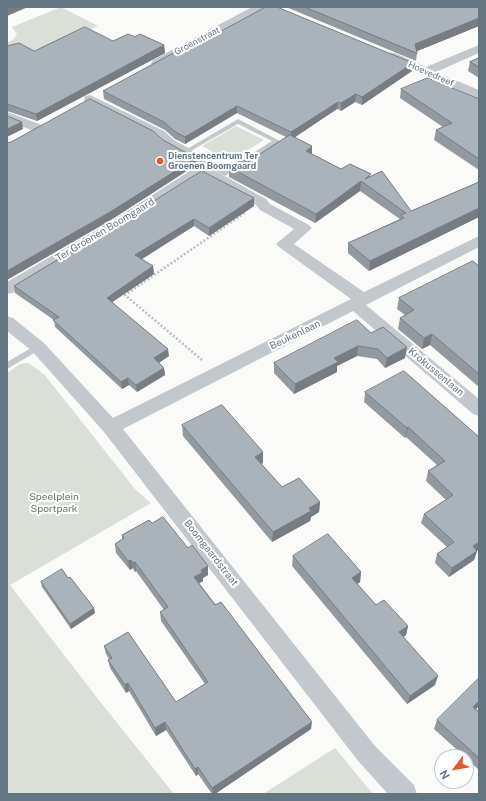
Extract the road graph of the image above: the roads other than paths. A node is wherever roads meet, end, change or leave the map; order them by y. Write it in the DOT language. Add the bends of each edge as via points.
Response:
graph roads {
  1 [pos="261,7"];
  2 [pos="479,49"];
  3 [pos="378,51"];
  4 [pos="145,70"];
  5 [pos="428,71"];
  6 [pos="104,92"];
  7 [pos="479,95"];
  8 [pos="90,99"];
  9 [pos="77,106"];
  10 [pos="7,116"];
  11 [pos="50,121"];
  12 [pos="37,128"];
  13 [pos="25,135"];
  14 [pos="186,152"];
  15 [pos="205,167"];
  16 [pos="476,246"];
  17 [pos="7,289"];
  18 [pos="360,302"];
  19 [pos="7,322"];
  20 [pos="38,347"];
  21 [pos="7,366"];
  22 [pos="479,409"];
  23 [pos="111,427"];
  24 [pos="405,794"];
  1 -- 4 [label="street, Groenstraat"];
  2 -- 5 [label="street"];
  3 -- 5 [label="street, Hoevedreef"];
  5 -- 7 [label="street, Hoevedreef"];
  6 -- 8 [label="street"];
  8 -- 9 [label="street"];
  8 -- 14 [label="street" via="159,134"];
  10 -- 12 [label="street"];
  11 -- 12 [label="street"];
  12 -- 13 [label="street"];
  14 -- 15 [label="street"];
  14 -- 15 [label="lane" via="238,121 277,141 225,174"];
  15 -- 17 [label="street, Ter Groenen Boomgaard" via="117,224"];
  15 -- 18 [label="street" via="304,228 284,244"];
  16 -- 18 [label="street, Beukenlaan"];
  18 -- 22 [label="street, Krokussenlaan"];
  18 -- 23 [label="street, Beukenlaan"];
  19 -- 20 [label="street, Boomgaardstraat"];
  20 -- 21 [label="lane"];
  20 -- 23 [label="street, Boomgaardstraat"];
  23 -- 24 [label="street, Boomgaardstraat" via="368,754"];
}
